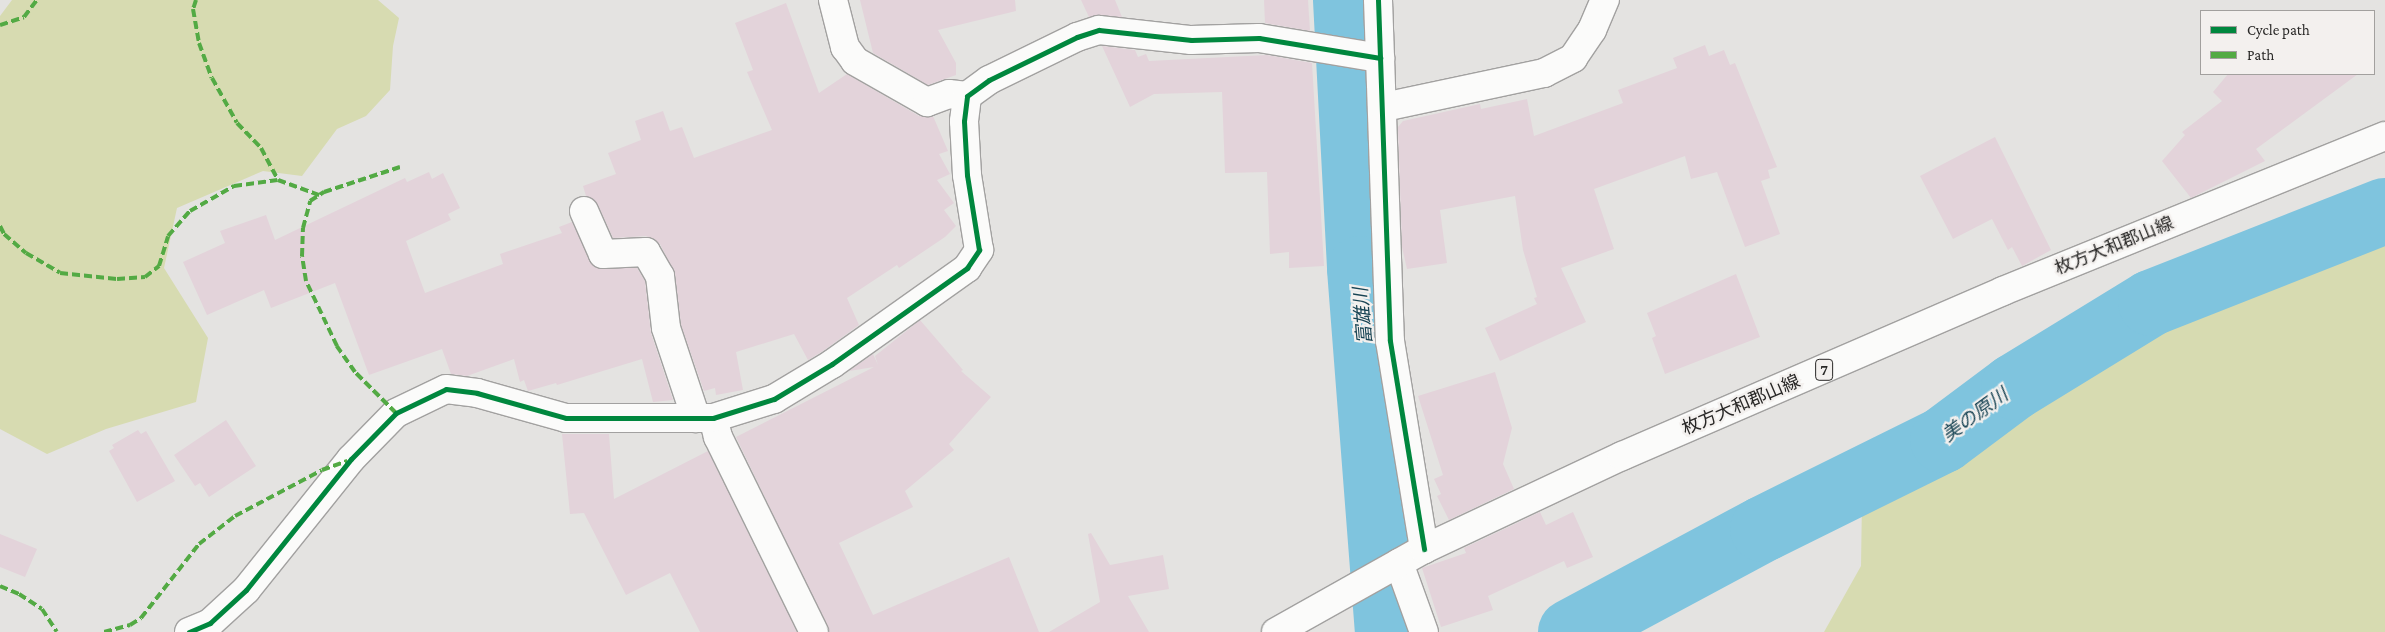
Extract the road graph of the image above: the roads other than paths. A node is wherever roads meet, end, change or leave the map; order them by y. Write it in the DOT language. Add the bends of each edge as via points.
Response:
graph roads {
  1 [pos="832,0"];
  2 [pos="1378,0"];
  3 [pos="1605,0"];
  4 [pos="1380,58"];
  5 [pos="967,96"];
  6 [pos="1384,107"];
  7 [pos="2385,136"];
  8 [pos="584,211"];
  9 [pos="705,418"];
  10 [pos="1424,549"];
  11 [pos="1399,563"];
  12 [pos="189,632"];
  13 [pos="814,632"];
  14 [pos="1276,632"];
  15 [pos="1424,632"];
  1 -- 5 [label="street" via="845,47 856,61 927,102 948,94"];
  2 -- 4 [label="street"];
  3 -- 6 [label="street" via="1592,30 1573,58 1544,74"];
  4 -- 5 [label="street" via="1260,38 1191,40 1145,32 1099,30 1077,37 989,80"];
  4 -- 6 [label="street"];
  5 -- 9 [label="street" via="964,121 967,174 979,250 967,268 832,364 774,399"];
  6 -- 10 [label="street" via="1390,341"];
  7 -- 10 [label="street, 枚方大和郡山線 / 7" via="2003,291 1622,456"];
  8 -- 9 [label="street" via="603,254 646,252 660,276 666,328"];
  9 -- 12 [label="street" via="566,418 477,393 446,389 396,413 351,459 246,590 210,623"];
  9 -- 13 [label="street" via="718,437"];
  10 -- 11 [label="street, 枚方大和郡山線 / 7"];
  11 -- 14 [label="street, 枚方大和郡山線 / 7"];
  11 -- 15 [label="street"];
}
